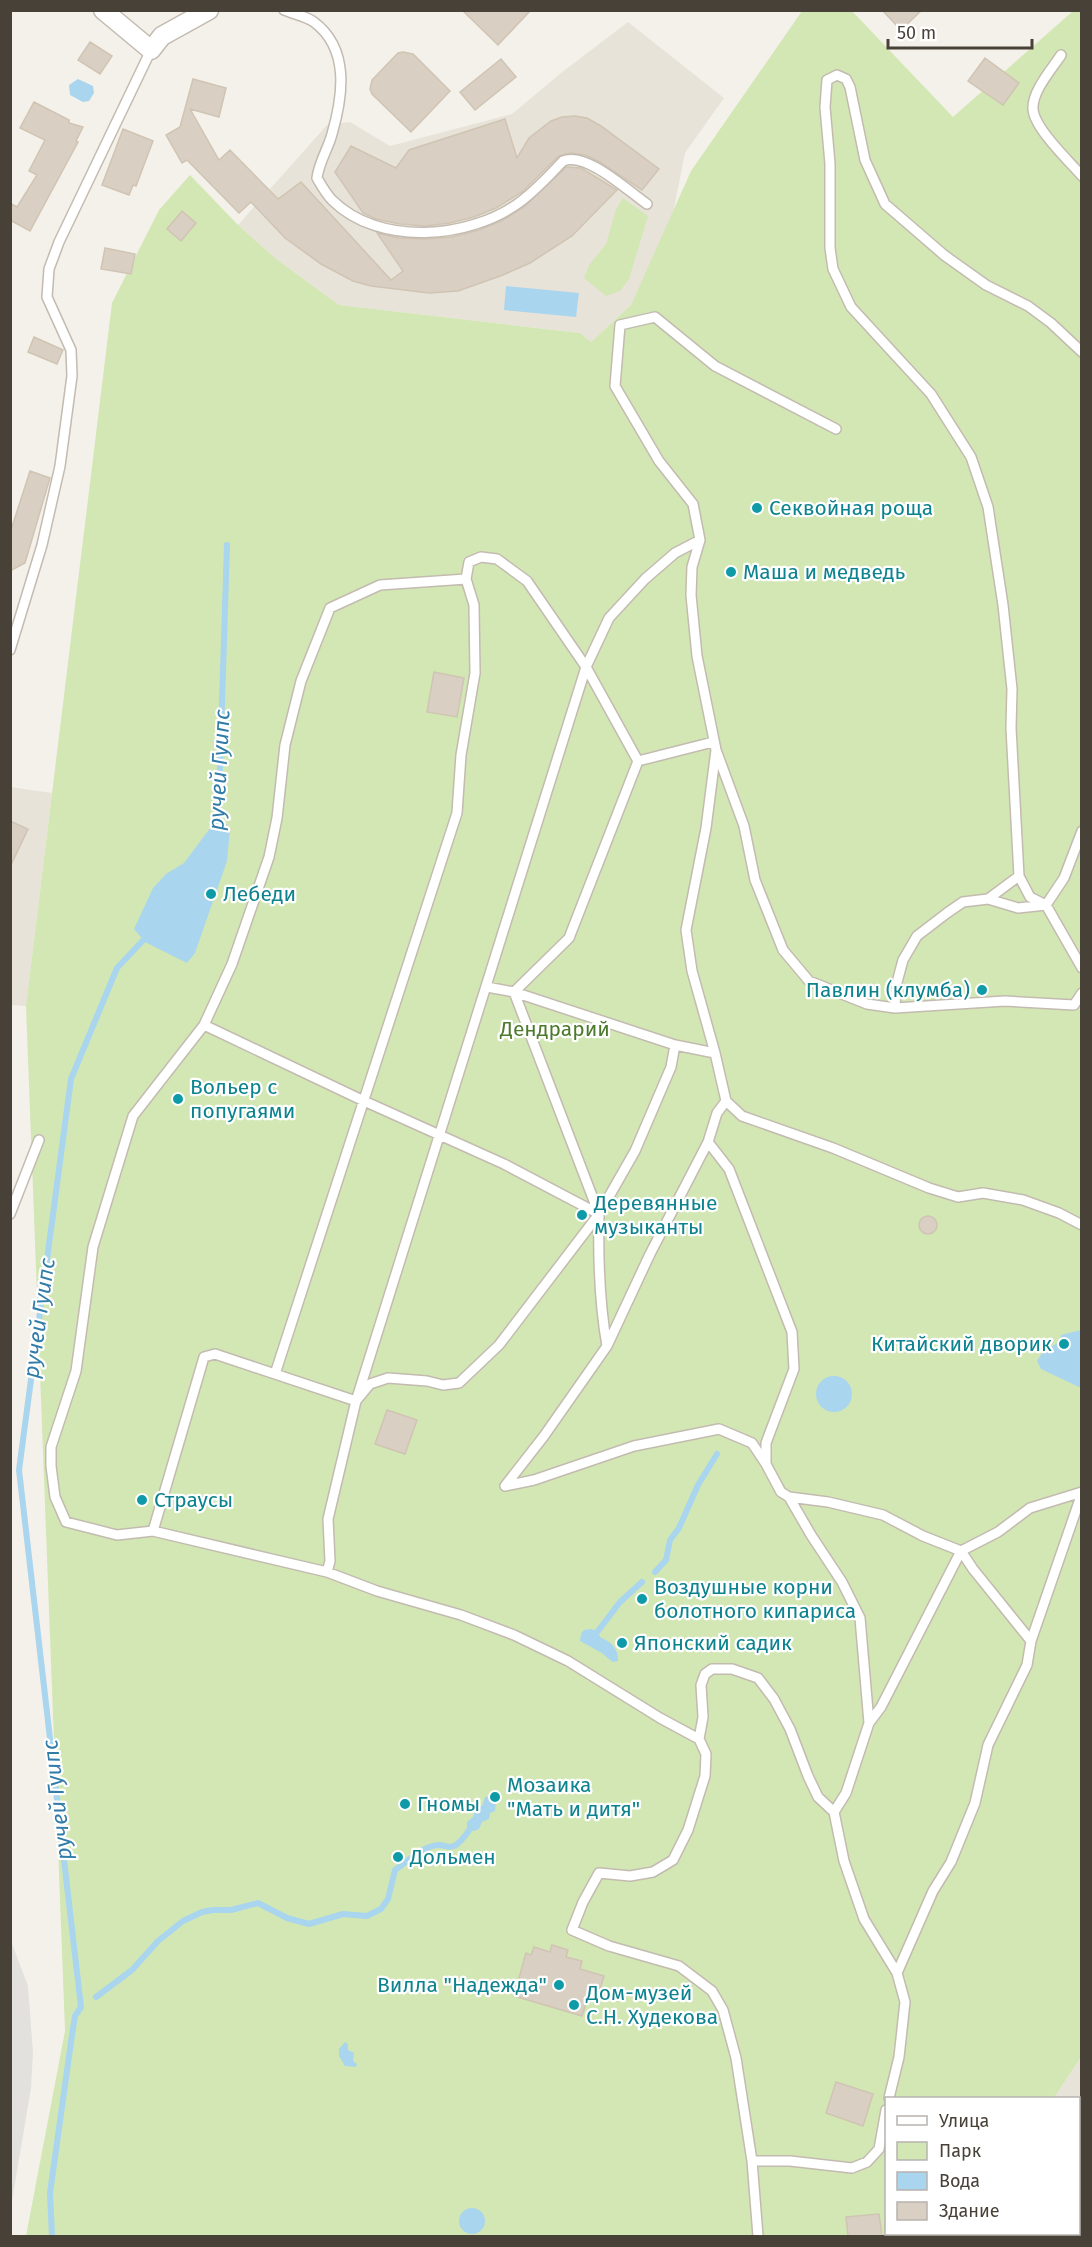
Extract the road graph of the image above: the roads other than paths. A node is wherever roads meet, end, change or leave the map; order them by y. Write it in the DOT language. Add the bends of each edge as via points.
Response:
graph roads {
  1 [pos="103,10"];
  2 [pos="209,10"];
  3 [pos="284,10"];
  4 [pos="151,50"];
  5 [pos="1060,55"];
  6 [pos="1082,177"];
  7 [pos="647,204"];
  8 [pos="1082,352"];
  9 [pos="836,429"];
  10 [pos="700,540"];
  11 [pos="466,579"];
  12 [pos="10,650"];
  13 [pos="586,667"];
  14 [pos="714,746"];
  15 [pos="638,761"];
  16 [pos="1082,831"];
  17 [pos="1019,876"];
  18 [pos="988,899"];
  19 [pos="1046,905"];
  20 [pos="1082,968"];
  21 [pos="487,987"];
  22 [pos="514,992"];
  23 [pos="1082,993"];
  24 [pos="895,1008"];
  25 [pos="204,1025"];
  26 [pos="675,1044"];
  27 [pos="715,1053"];
  28 [pos="364,1101"];
  29 [pos="726,1101"];
  30 [pos="440,1135"];
  31 [pos="39,1140"];
  32 [pos="708,1142"];
  33 [pos="10,1214"];
  34 [pos="599,1214"];
  35 [pos="1082,1225"];
  36 [pos="607,1346"];
  37 [pos="275,1374"];
  38 [pos="356,1401"];
  39 [pos="766,1464"];
  40 [pos="1082,1492"];
  41 [pos="789,1497"];
  42 [pos="153,1531"];
  43 [pos="961,1551"];
  44 [pos="327,1572"];
  45 [pos="1031,1641"];
  46 [pos="869,1723"];
  47 [pos="699,1739"];
  48 [pos="834,1812"];
  49 [pos="897,1973"];
  50 [pos="889,2097"];
  51 [pos="885,2116"];
  52 [pos="752,2161"];
  53 [pos="758,2236"];
  1 -- 4 [label="street"];
  2 -- 4 [label="street" via="162,36"];
  3 -- 7 [label="lane" via="312,21 329,35 340,62 341,93 332,136 317,177 332,200 356,218 386,230 455,230 492,218 519,203 570,158 587,161"];
  4 -- 12 [label="lane" via="49,269 47,297 71,350 72,376 60,466 42,545"];
  5 -- 6 [label="lane" via="1037,93 1033,109 1039,126"];
  8 -- 17 [label="lane" via="1028,306 986,285 944,255 885,204 865,160 850,87 846,79 837,75 827,80 833,270 850,307 931,394 970,457 988,507 1012,689"];
  9 -- 10 [label="lane" via="715,366 655,317 620,325 615,386 659,461 693,504"];
  10 -- 13 [label="lane" via="675,553 609,618"];
  10 -- 14 [label="lane" via="692,567 692,596 697,656"];
  11 -- 13 [label="lane" via="469,562 481,557 496,559 527,581"];
  11 -- 25 [label="lane" via="380,585 330,608 301,681 285,745 269,857 232,964"];
  11 -- 28 [label="lane" via="474,605 475,673 461,755 457,813"];
  13 -- 15 [label="lane"];
  13 -- 21 [label="lane"];
  14 -- 15 [label="lane"];
  14 -- 24 [label="lane" via="744,826 755,880 783,950 809,981 867,1004"];
  14 -- 27 [label="lane" via="706,828 686,930 692,971"];
  15 -- 22 [label="lane" via="569,938"];
  16 -- 19 [label="lane" via="1064,878"];
  17 -- 18 [label="lane"];
  17 -- 19 [label="lane" via="1030,897"];
  18 -- 19 [label="lane" via="1018,908"];
  18 -- 24 [label="lane" via="963,902 917,936 903,960"];
  19 -- 20 [label="lane"];
  21 -- 22 [label="lane"];
  21 -- 30 [label="lane"];
  22 -- 26 [label="lane"];
  22 -- 34 [label="lane"];
  23 -- 24 [label="lane" via="1074,1005 1005,1001"];
  25 -- 28 [label="lane"];
  25 -- 42 [label="lane" via="133,1116 93,1247 76,1371 51,1447 55,1497 66,1522 117,1535"];
  26 -- 27 [label="lane"];
  26 -- 34 [label="lane" via="671,1067 635,1150"];
  27 -- 29 [label="lane"];
  28 -- 30 [label="lane"];
  28 -- 37 [label="lane"];
  29 -- 32 [label="lane" via="717,1113"];
  29 -- 35 [label="lane" via="742,1116 929,1188 958,1197 983,1193 1023,1200"];
  30 -- 34 [label="lane"];
  30 -- 38 [label="lane"];
  31 -- 33 [label="lane"];
  32 -- 36 [label="lane"];
  32 -- 39 [label="lane" via="729,1168 792,1332 794,1370 766,1443"];
  34 -- 36 [label="lane" via="600,1308"];
  34 -- 38 [label="lane" via="499,1345 459,1383 443,1385 388,1378 370,1384"];
  36 -- 39 [label="lane" via="505,1486 634,1446 719,1429 752,1443"];
  37 -- 38 [label="lane"];
  37 -- 42 [label="lane" via="215,1354 204,1357"];
  38 -- 44 [label="lane" via="328,1519"];
  39 -- 41 [label="lane" via="781,1492"];
  40 -- 43 [label="lane" via="1030,1508 998,1533"];
  40 -- 45 [label="lane"];
  41 -- 43 [label="lane" via="882,1515"];
  41 -- 46 [label="lane" via="860,1618"];
  42 -- 44 [label="lane"];
  43 -- 45 [label="lane"];
  43 -- 46 [label="lane" via="881,1707"];
  44 -- 47 [label="lane" via="514,1635 568,1661"];
  45 -- 49 [label="lane" via="1027,1665 988,1745 975,1803"];
  46 -- 48 [label="lane" via="846,1793"];
  47 -- 48 [label="lane" via="705,1674 732,1669 758,1678 790,1729 818,1797"];
  47 -- 52 [label="lane" via="706,1754 705,1776 688,1830 673,1860 653,1872 630,1876 599,1873 572,1930 609,1946 679,1966 712,1991 723,2010 736,2058"];
  48 -- 49 [label="lane" via="844,1861 864,1919"];
  49 -- 50 [label="lane" via="905,2002 899,2057"];
  51 -- 52 [label="lane" via="879,2149 867,2162 852,2168"];
  52 -- 53 [label="lane"];
}
